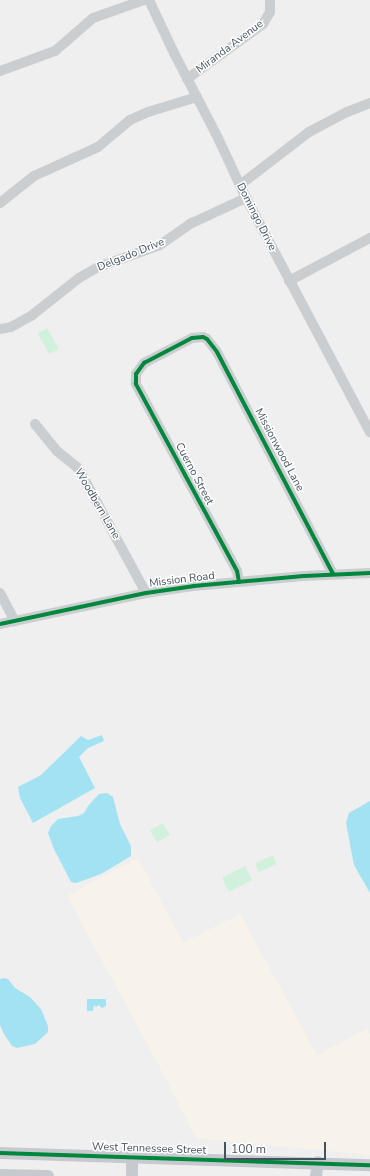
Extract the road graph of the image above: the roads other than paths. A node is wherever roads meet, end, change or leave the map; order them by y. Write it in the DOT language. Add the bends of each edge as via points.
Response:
graph roads {
  1 [pos="144,0"];
  2 [pos="149,0"];
  3 [pos="270,0"];
  4 [pos="0,71"];
  5 [pos="187,79"];
  6 [pos="197,97"];
  7 [pos="370,103"];
  8 [pos="240,185"];
  9 [pos="246,198"];
  10 [pos="0,203"];
  11 [pos="370,238"];
  12 [pos="289,281"];
  13 [pos="0,329"];
  14 [pos="136,374"];
  15 [pos="35,424"];
  16 [pos="370,432"];
  17 [pos="370,573"];
  18 [pos="333,574"];
  19 [pos="240,582"];
  20 [pos="0,593"];
  21 [pos="146,593"];
  22 [pos="15,621"];
  23 [pos="0,624"];
  24 [pos="0,1152"];
  25 [pos="132,1157"];
  26 [pos="318,1162"];
  27 [pos="370,1165"];
  28 [pos="0,1175"];
  29 [pos="48,1176"];
  30 [pos="132,1176"];
  31 [pos="316,1176"];
  1 -- 4 [label="street" via="93,18 55,51"];
  2 -- 5 [label="street, Domingo Drive"];
  3 -- 5 [label="street, Miranda Avenue" via="270,12 263,24"];
  5 -- 6 [label="street, Domingo Drive"];
  6 -- 8 [label="street, Domingo Drive"];
  6 -- 10 [label="street" via="130,120 98,147 34,176"];
  7 -- 8 [label="street" via="309,132"];
  8 -- 9 [label="street, Domingo Drive"];
  9 -- 12 [label="street, Domingo Drive"];
  9 -- 13 [label="street, Delgado Drive" via="197,220 160,245 98,267 79,278 30,316 11,327"];
  11 -- 12 [label="street"];
  12 -- 16 [label="street, Domingo Drive"];
  14 -- 18 [label="street, Missionwood Lane" via="144,363 192,338 203,337 212,343"];
  14 -- 19 [label="street, Cuerno Street" via="139,391 237,571"];
  15 -- 21 [label="street, Woodbern Lane" via="57,451 77,467"];
  17 -- 18 [label="street, Mission Road"];
  18 -- 19 [label="street, Mission Road"];
  19 -- 21 [label="street, Mission Road"];
  20 -- 22 [label="street"];
  21 -- 22 [label="street, Mission Road"];
  22 -- 23 [label="street, Mission Road"];
  24 -- 25 [label="main road, West Tennessee Street"];
  25 -- 26 [label="main road, West Tennessee Street"];
  25 -- 30 [label="main road"];
  26 -- 27 [label="main road, West Tennessee Street"];
  26 -- 31 [label="main road"];
  28 -- 29 [label="main road"];
}
